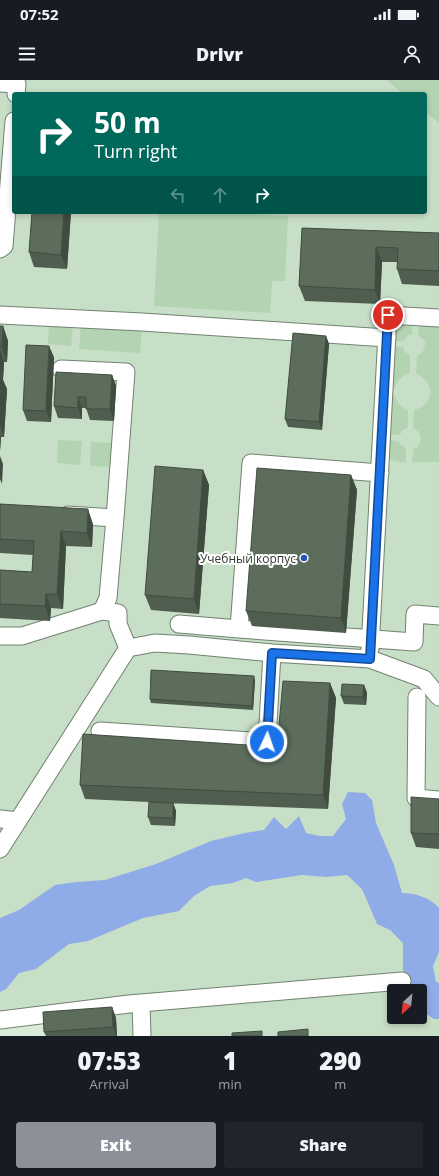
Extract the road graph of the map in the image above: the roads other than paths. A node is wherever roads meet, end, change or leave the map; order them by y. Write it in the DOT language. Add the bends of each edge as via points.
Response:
graph roads {
  1 [pos="0,83"];
  2 [pos="16,92"];
  3 [pos="12,146"];
  4 [pos="0,249"];
  5 [pos="0,315"];
  6 [pos="439,318"];
  7 [pos="387,338"];
  8 [pos="61,369"];
  9 [pos="380,473"];
  10 [pos="54,514"];
  11 [pos="115,518"];
  12 [pos="102,611"];
  13 [pos="439,616"];
  14 [pos="179,624"];
  15 [pos="239,629"];
  16 [pos="0,636"];
  17 [pos="371,639"];
  18 [pos="128,648"];
  19 [pos="272,653"];
  20 [pos="370,659"];
  21 [pos="417,697"];
  22 [pos="439,697"];
  23 [pos="100,732"];
  24 [pos="439,800"];
  25 [pos="0,819"];
  26 [pos="18,821"];
  27 [pos="0,849"];
  28 [pos="402,981"];
  29 [pos="141,1004"];
  30 [pos="0,1020"];
  31 [pos="142,1036"];
  1 -- 2 [label="lane" via="17,84"];
  3 -- 4 [label="lane" via="4,246"];
  5 -- 7 [label="lane"];
  6 -- 7 [label="lane" via="388,315"];
  7 -- 9 [label="lane"];
  8 -- 11 [label="lane" via="126,372"];
  9 -- 15 [label="lane" via="251,463"];
  9 -- 17 [label="lane"];
  10 -- 11 [label="lane"];
  11 -- 12 [label="lane" via="108,598"];
  12 -- 16 [label="lane" via="22,636"];
  12 -- 18 [label="lane" via="118,613 118,624"];
  13 -- 17 [label="lane" via="415,614 414,642"];
  14 -- 15 [label="lane"];
  15 -- 17 [label="lane"];
  17 -- 20 [label="lane"];
  18 -- 19 [label="lane" via="155,643"];
  18 -- 26 [label="lane"];
  19 -- 20 [label="lane"];
  19 -- 23 [label="lane" via="267,742"];
  20 -- 22 [label="lane" via="424,678"];
  21 -- 24 [label="lane" via="416,798"];
  25 -- 26 [label="lane"];
  26 -- 27 [label="lane"];
  28 -- 29 [label="lane"];
  29 -- 30 [label="lane"];
  29 -- 31 [label="lane"];
}
